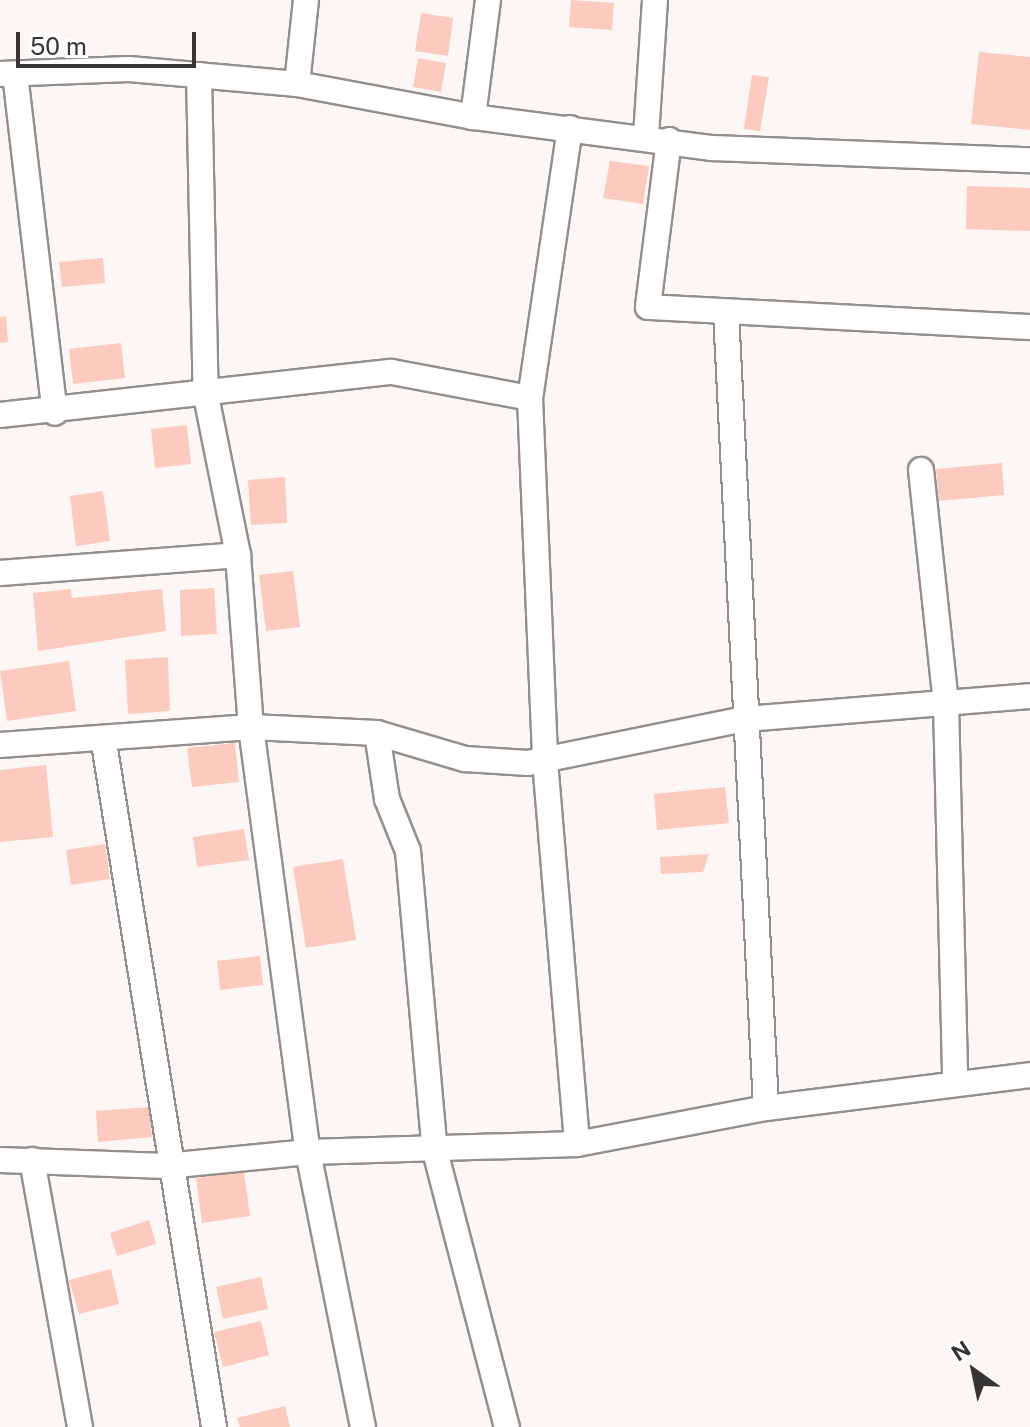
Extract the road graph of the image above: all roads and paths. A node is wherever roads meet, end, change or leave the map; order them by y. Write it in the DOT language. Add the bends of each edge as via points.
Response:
graph roads {
  1 [pos="306,0"];
  2 [pos="488,0"];
  3 [pos="655,0"];
  4 [pos="8,74"];
  5 [pos="199,75"];
  6 [pos="297,84"];
  7 [pos="473,117"];
  8 [pos="570,128"];
  9 [pos="658,138"];
  10 [pos="1030,160"];
  11 [pos="726,312"];
  12 [pos="1030,327"];
  13 [pos="206,396"];
  14 [pos="530,398"];
  15 [pos="55,413"];
  16 [pos="0,415"];
  17 [pos="921,470"];
  18 [pos="238,555"];
  19 [pos="0,573"];
  20 [pos="1030,696"];
  21 [pos="946,703"];
  22 [pos="745,719"];
  23 [pos="251,727"];
  24 [pos="377,733"];
  25 [pos="104,743"];
  26 [pos="0,745"];
  27 [pos="545,761"];
  28 [pos="1030,1075"];
  29 [pos="955,1083"];
  30 [pos="766,1108"];
  31 [pos="577,1144"];
  32 [pos="435,1151"];
  33 [pos="308,1152"];
  34 [pos="0,1160"];
  35 [pos="32,1160"];
  36 [pos="166,1166"];
  37 [pos="80,1427"];
  38 [pos="214,1427"];
  39 [pos="363,1427"];
  40 [pos="507,1427"];
  1 -- 6 [label="street"];
  2 -- 7 [label="street"];
  3 -- 9 [label="street"];
  4 -- 5 [label="street"];
  4 -- 15 [label="street"];
  5 -- 6 [label="street"];
  5 -- 13 [label="street"];
  6 -- 7 [label="street"];
  7 -- 8 [label="street"];
  8 -- 9 [label="street"];
  8 -- 14 [label="street"];
  9 -- 10 [label="street" via="712,148"];
  9 -- 11 [label="street" via="648,307"];
  11 -- 12 [label="street"];
  11 -- 22 [label="street"];
  13 -- 14 [label="street" via="392,372"];
  13 -- 15 [label="street"];
  13 -- 18 [label="street"];
  14 -- 27 [label="street"];
  15 -- 16 [label="street"];
  17 -- 21 [label="street"];
  18 -- 19 [label="street"];
  18 -- 23 [label="street"];
  20 -- 21 [label="street"];
  21 -- 22 [label="street"];
  21 -- 29 [label="street"];
  22 -- 27 [label="street"];
  22 -- 30 [label="street"];
  23 -- 24 [label="street"];
  23 -- 25 [label="street"];
  23 -- 33 [label="street"];
  24 -- 27 [label="street" via="465,759"];
  24 -- 32 [label="street" via="387,799 408,851"];
  25 -- 26 [label="street"];
  25 -- 36 [label="street"];
  27 -- 31 [label="street"];
  28 -- 29 [label="street"];
  29 -- 30 [label="street"];
  30 -- 31 [label="street"];
  31 -- 32 [label="street"];
  32 -- 33 [label="street"];
  32 -- 40 [label="street"];
  33 -- 36 [label="street"];
  33 -- 39 [label="street"];
  34 -- 35 [label="street"];
  35 -- 36 [label="street"];
  35 -- 37 [label="street"];
  36 -- 38 [label="street"];
}
